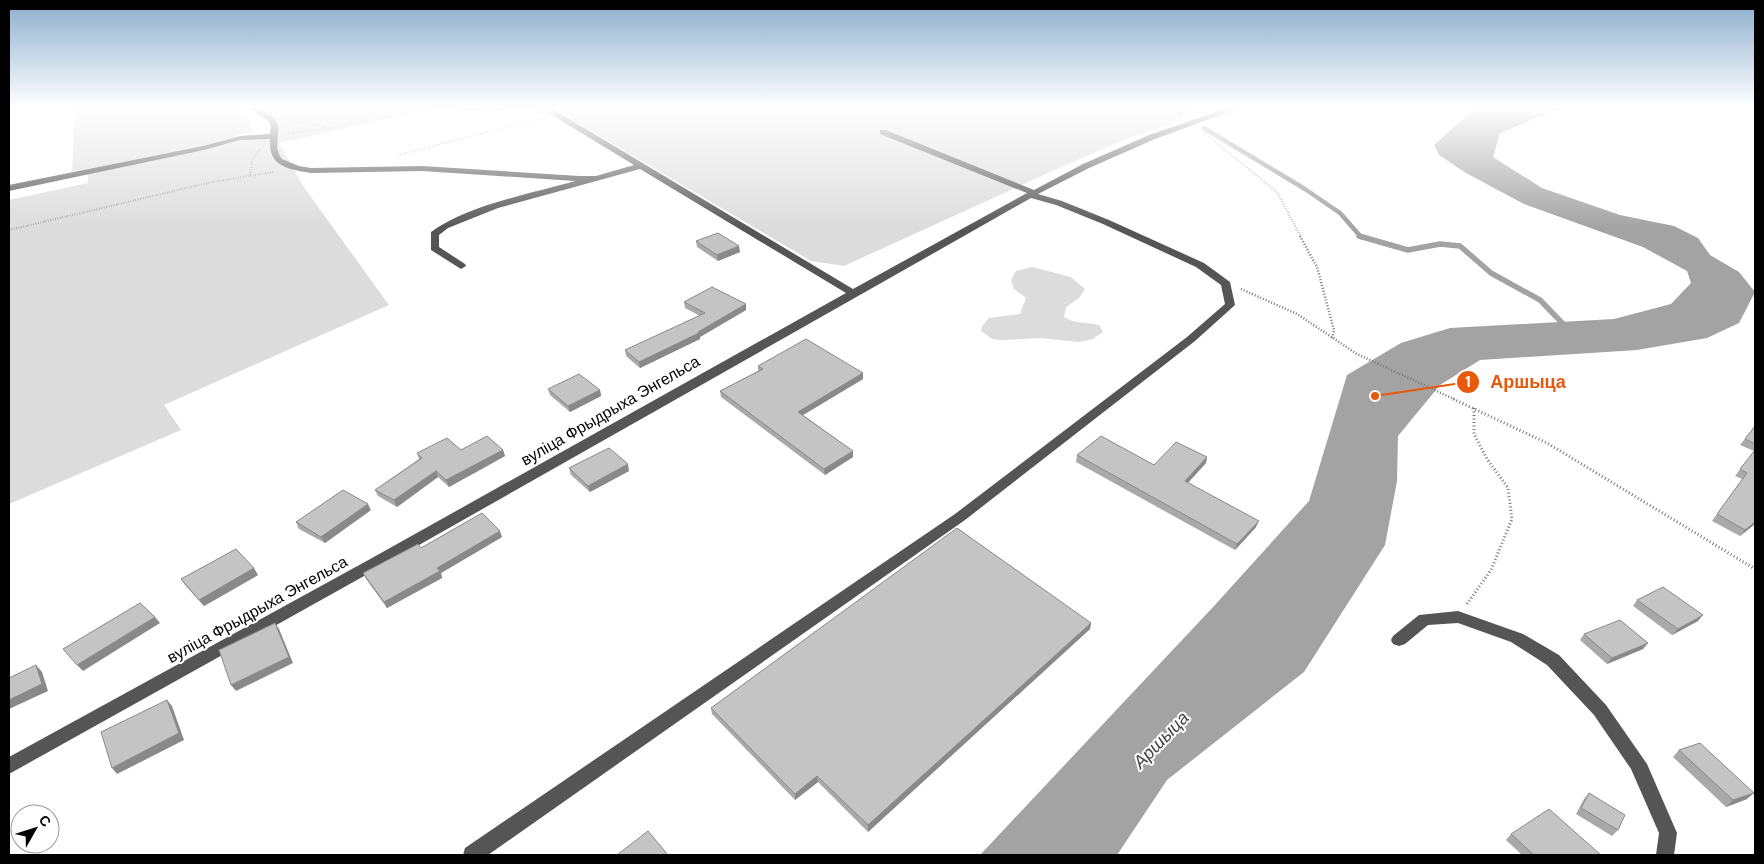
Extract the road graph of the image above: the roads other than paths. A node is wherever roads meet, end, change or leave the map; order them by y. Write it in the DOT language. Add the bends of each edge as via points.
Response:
graph roads {
  1 [pos="206,147"];
  2 [pos="273,147"];
  3 [pos="610,147"];
  4 [pos="921,147"];
  5 [pos="1129,147"];
  6 [pos="641,166"];
  7 [pos="601,178"];
  8 [pos="9,188"];
  9 [pos="1032,194"];
  10 [pos="461,266"];
  11 [pos="853,293"];
  12 [pos="1399,640"];
  13 [pos="9,766"];
  14 [pos="472,855"];
  15 [pos="1665,855"];
  1 -- 8 [label="street"];
  2 -- 7 [label="street" via="280,161 302,169 400,168"];
  3 -- 6 [label="street"];
  4 -- 9 [label="street"];
  5 -- 9 [label="street, вуліца Фрыдрыха Энгельса"];
  6 -- 7 [label="street"];
  6 -- 11 [label="street"];
  7 -- 10 [label="street" via="495,206 445,226 434,234 434,248"];
  9 -- 11 [label="street, вуліца Фрыдрыха Энгельса"];
  9 -- 14 [label="street" via="1060,203 1200,265 1226,284 1230,306 960,518"];
  11 -- 13 [label="street, вуліца Фрыдрыха Энгельса"];
  12 -- 15 [label="street" via="1424,620 1458,617 1517,638 1553,660 1600,710 1638,764 1668,834"];
}
